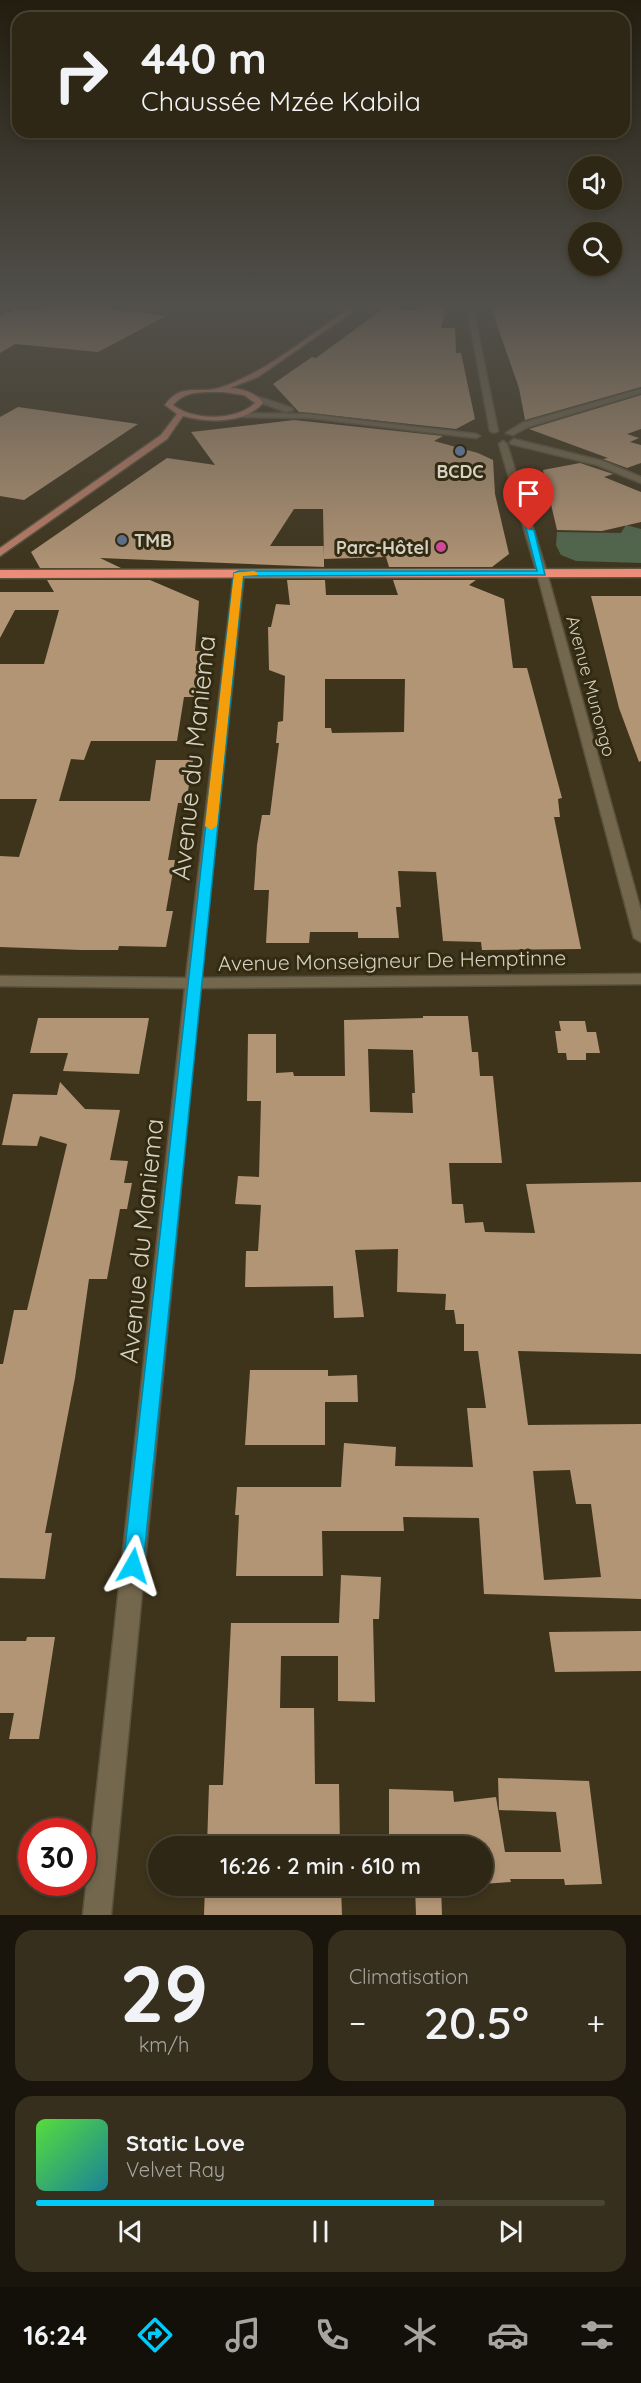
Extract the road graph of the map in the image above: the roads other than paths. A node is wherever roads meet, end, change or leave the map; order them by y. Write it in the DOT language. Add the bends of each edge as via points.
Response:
graph roads {
  1 [pos="175,397"];
  2 [pos="254,397"];
  3 [pos="255,397"];
  4 [pos="487,397"];
  5 [pos="619,397"];
  6 [pos="181,414"];
  7 [pos="238,415"];
  8 [pos="309,416"];
  9 [pos="213,418"];
  10 [pos="494,431"];
  11 [pos="510,433"];
  12 [pos="476,436"];
  13 [pos="164,437"];
  14 [pos="500,443"];
  15 [pos="641,480"];
  16 [pos="0,552"];
  17 [pos="239,573"];
  18 [pos="542,573"];
  19 [pos="641,573"];
  20 [pos="0,574"];
  21 [pos="641,938"];
  22 [pos="641,979"];
  23 [pos="0,981"];
  24 [pos="193,983"];
  25 [pos="97,1915"];
  1 -- 6 [label="main road" via="169,405"];
  2 -- 7 [label="main road" via="257,406"];
  3 -- 8 [label="street"];
  4 -- 10 [label="street"];
  5 -- 11 [label="street"];
  6 -- 9 [label="main road"];
  6 -- 13 [label="main road"];
  7 -- 8 [label="street"];
  7 -- 9 [label="main road"];
  8 -- 12 [label="street"];
  9 -- 13 [label="main road"];
  10 -- 11 [label="street"];
  10 -- 12 [label="street"];
  11 -- 14 [label="street, Avenue Munongo" via="517,437"];
  12 -- 14 [label="street"];
  13 -- 16 [label="main road"];
  14 -- 15 [label="street" via="600,463"];
  14 -- 18 [label="street, Avenue Munongo"];
  17 -- 18 [label="highway"];
  17 -- 20 [label="highway"];
  17 -- 24 [label="street, Avenue du Maniema"];
  18 -- 19 [label="highway"];
  18 -- 21 [label="street, Avenue Munongo"];
  22 -- 24 [label="street, Avenue Monseigneur De Hemptinne"];
  23 -- 24 [label="street, Avenue Monseigneur De Hemptinne"];
  24 -- 25 [label="street, Avenue du Maniema"];
}
